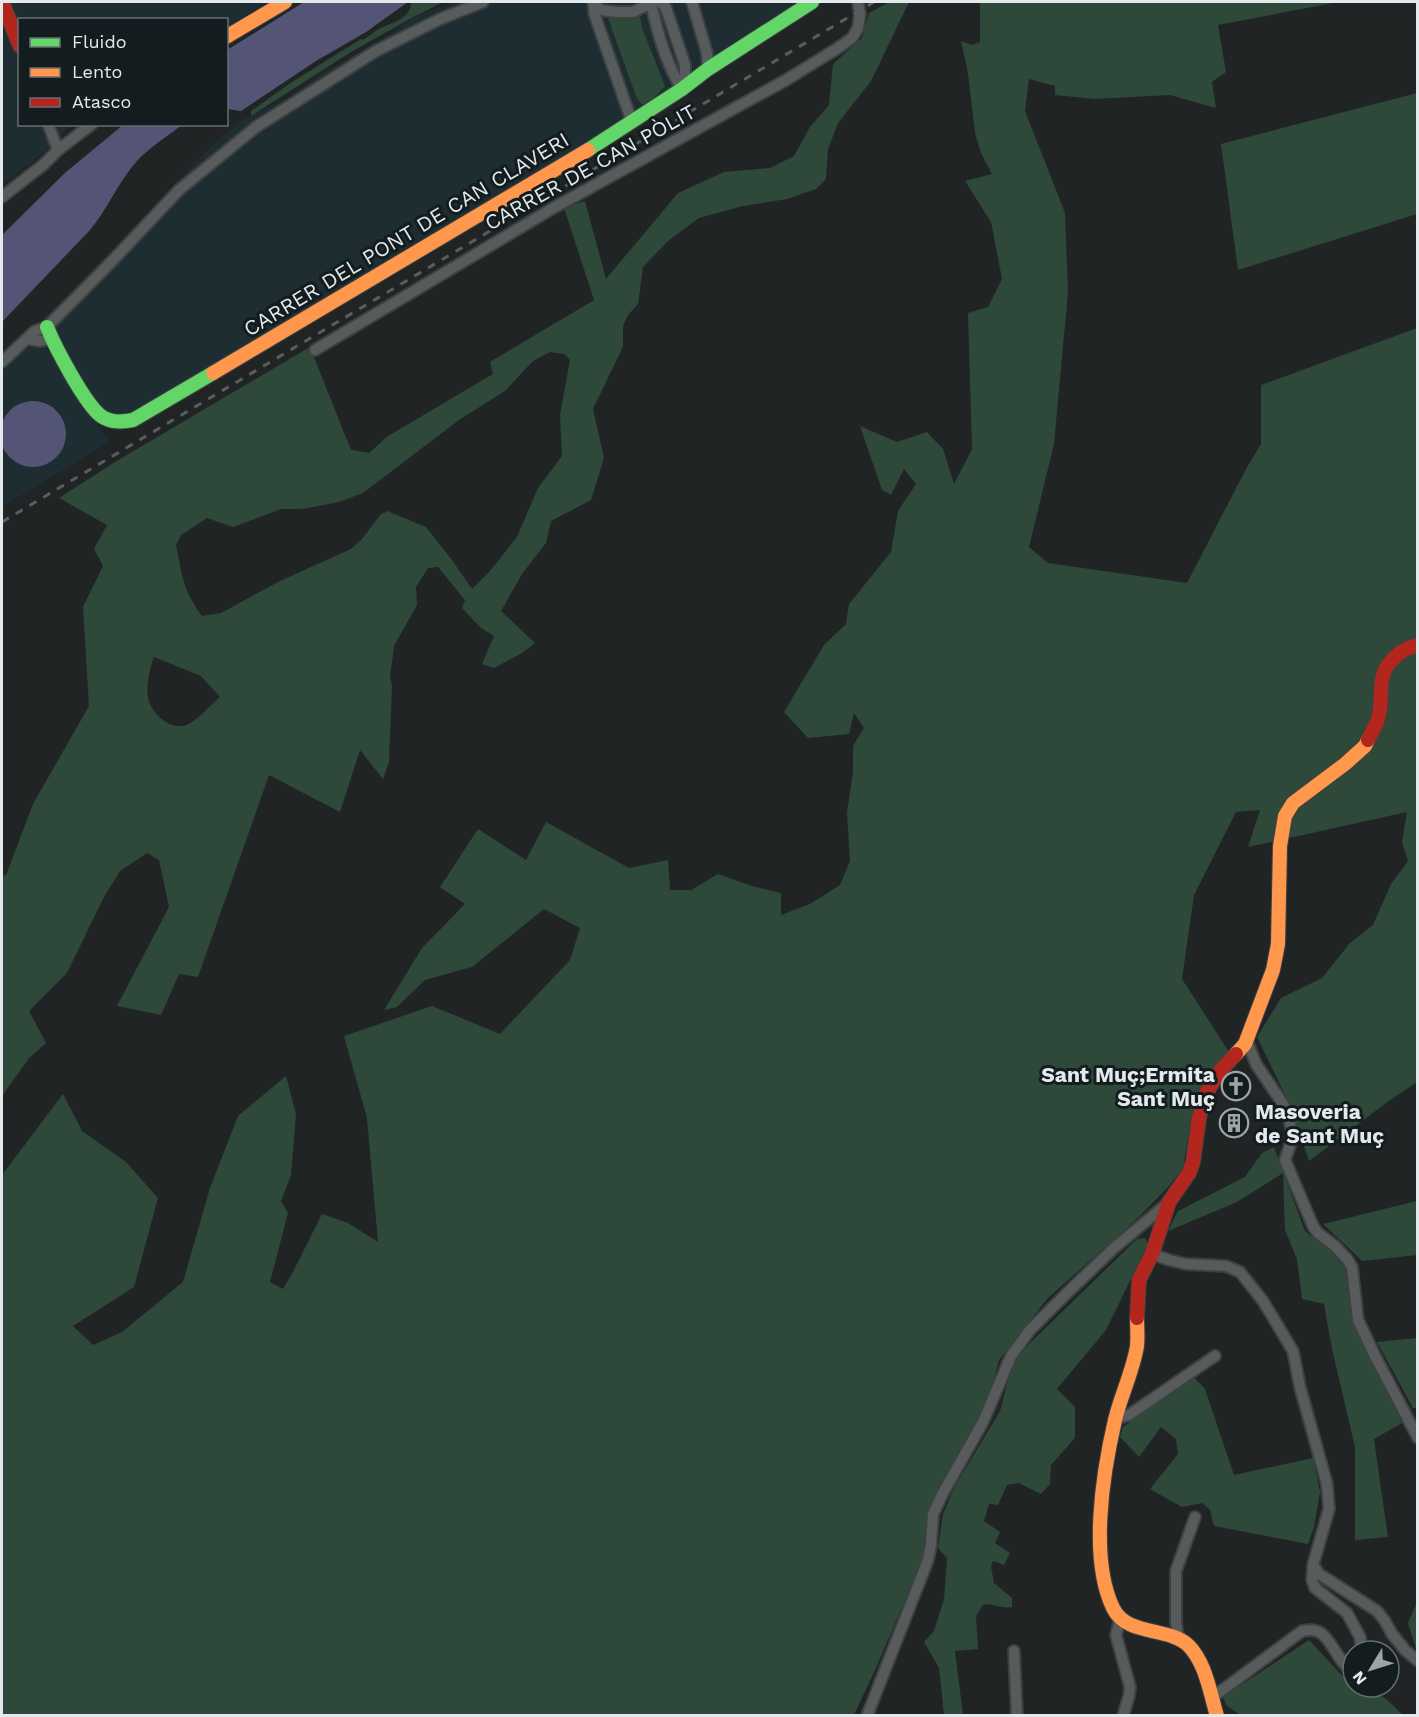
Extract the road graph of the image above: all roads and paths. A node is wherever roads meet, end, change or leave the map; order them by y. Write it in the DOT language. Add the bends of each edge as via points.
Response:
graph roads {
  1 [pos="2,2"];
  2 [pos="285,2"];
  3 [pos="483,2"];
  4 [pos="594,2"];
  5 [pos="655,2"];
  6 [pos="692,2"];
  7 [pos="812,2"];
  8 [pos="858,2"];
  9 [pos="228,36"];
  10 [pos="18,41"];
  11 [pos="708,69"];
  12 [pos="682,89"];
  13 [pos="632,122"];
  14 [pos="49,126"];
  15 [pos="89,126"];
  16 [pos="58,150"];
  17 [pos="2,197"];
  18 [pos="49,333"];
  19 [pos="315,350"];
  20 [pos="2,362"];
  21 [pos="1418,645"];
  22 [pos="1247,1041"];
  23 [pos="1171,1198"];
  24 [pos="1152,1254"];
  25 [pos="1215,1356"];
  26 [pos="1115,1419"];
  27 [pos="1418,1438"];
  28 [pos="1195,1517"];
  29 [pos="1313,1565"];
  30 [pos="1120,1619"];
  31 [pos="1178,1638"];
  32 [pos="1360,1639"];
  33 [pos="1014,1651"];
  34 [pos="1341,1660"];
  35 [pos="1418,1661"];
  36 [pos="1213,1697"];
  37 [pos="867,1716"];
  38 [pos="1017,1716"];
  39 [pos="1123,1716"];
  40 [pos="1217,1716"];
  1 -- 10 [label="street"];
  2 -- 9 [label="street"];
  3 -- 18 [label="street" via="376,51 256,127 179,190"];
  4 -- 5 [label="street" via="601,9 633,12"];
  4 -- 13 [label="street" via="594,13"];
  5 -- 12 [label="street" via="654,17 667,59"];
  5 -- 12 [label="street" via="666,8 685,65"];
  6 -- 11 [label="street"];
  7 -- 11 [label="street, CARRER DEL PONT DE CAN CLAVERI"];
  8 -- 19 [label="street, CARRER DE CAN PÒLIT" via="858,28 838,48 555,207"];
  11 -- 12 [label="street, CARRER DEL PONT DE CAN CLAVERI"];
  12 -- 13 [label="street, CARRER DEL PONT DE CAN CLAVERI"];
  13 -- 18 [label="street, CARRER DEL PONT DE CAN CLAVERI" via="133,420 116,422 90,406"];
  14 -- 16 [label="street"];
  15 -- 16 [label="street"];
  16 -- 17 [label="street"];
  18 -- 20 [label="street" via="40,341 28,339"];
  21 -- 22 [label="street" via="1399,652 1382,678 1378,720 1365,746 1302,795 1285,816 1279,859 1276,958"];
  22 -- 23 [label="street" via="1208,1088 1201,1104 1193,1162"];
  22 -- 27 [label="street" via="1256,1064 1287,1110 1293,1137 1285,1160 1306,1212 1318,1233 1352,1267 1358,1320"];
  23 -- 24 [label="street"];
  23 -- 37 [label="street" via="1065,1295 1030,1330 1011,1356 983,1422 933,1514 928,1560"];
  24 -- 26 [label="street" via="1139,1280 1137,1345"];
  24 -- 29 [label="street" via="1186,1264 1226,1266 1240,1272 1293,1351 1327,1484 1329,1509"];
  25 -- 26 [label="street" via="1130,1415"];
  26 -- 30 [label="street" via="1099,1530 1104,1581"];
  28 -- 31 [label="street" via="1176,1571"];
  29 -- 32 [label="street" via="1315,1588 1347,1613"];
  29 -- 35 [label="street" via="1319,1574 1377,1611 1405,1650"];
  30 -- 31 [label="street"];
  30 -- 39 [label="street" via="1116,1635 1130,1687"];
  31 -- 36 [label="street" via="1189,1646 1203,1667"];
  33 -- 38 [label="street"];
  34 -- 36 [label="street" via="1322,1634 1302,1631"];
  36 -- 40 [label="street"];
}
